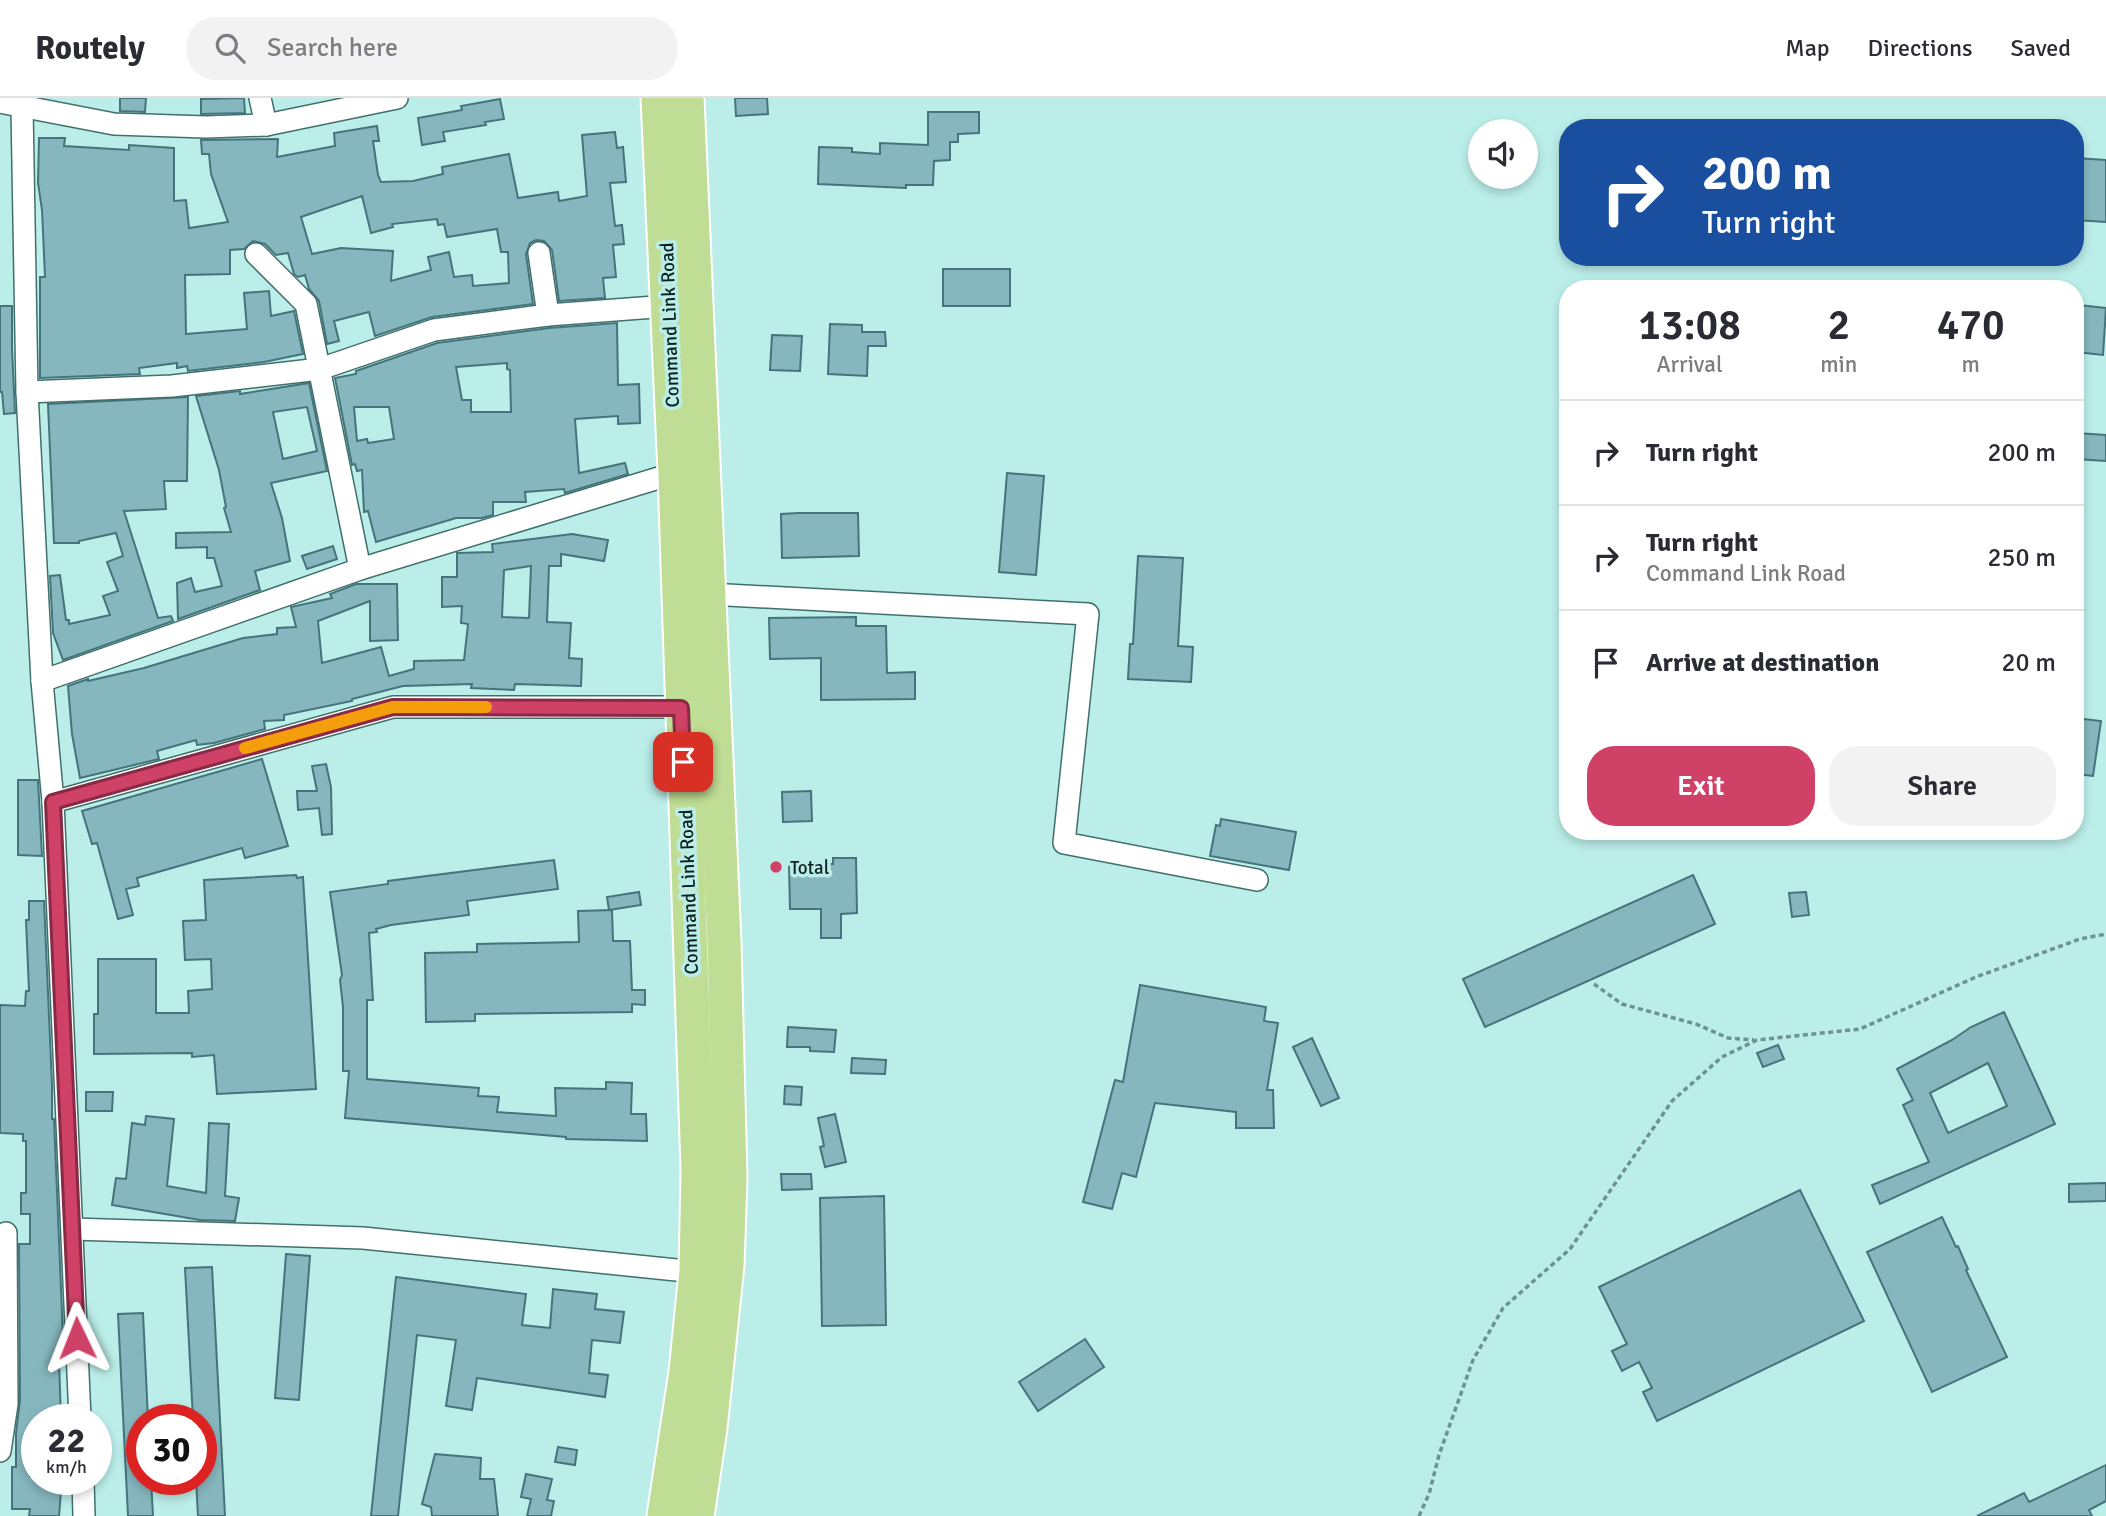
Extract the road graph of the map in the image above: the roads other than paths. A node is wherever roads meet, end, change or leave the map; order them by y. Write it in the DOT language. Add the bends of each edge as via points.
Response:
graph roads {
  1 [pos="260,98"];
  2 [pos="397,98"];
  3 [pos="658,98"];
  4 [pos="687,98"];
  5 [pos="0,102"];
  6 [pos="22,108"];
  7 [pos="266,125"];
  8 [pos="539,253"];
  9 [pos="256,254"];
  10 [pos="668,306"];
  11 [pos="548,315"];
  12 [pos="320,369"];
  13 [pos="27,393"];
  14 [pos="675,473"];
  15 [pos="360,569"];
  16 [pos="709,594"];
  17 [pos="42,681"];
  18 [pos="681,708"];
  19 [pos="53,802"];
  20 [pos="1257,880"];
  21 [pos="73,1229"];
  22 [pos="6,1233"];
  23 [pos="696,1272"];
  24 [pos="79,1404"];
  25 [pos="0,1451"];
  26 [pos="83,1495"];
  27 [pos="84,1516"];
  28 [pos="664,1516"];
  29 [pos="697,1516"];
  1 -- 7 [label="street"];
  2 -- 7 [label="street"];
  3 -- 10 [label="main road, Command Link Road"];
  4 -- 16 [label="main road, Command Link Road"];
  5 -- 6 [label="street"];
  6 -- 7 [label="street" via="114,124"];
  6 -- 13 [label="street"];
  8 -- 11 [label="street"];
  9 -- 12 [label="street" via="306,304"];
  10 -- 11 [label="street"];
  10 -- 14 [label="main road, Command Link Road"];
  11 -- 12 [label="street" via="434,330"];
  12 -- 13 [label="street" via="172,386"];
  12 -- 15 [label="street"];
  13 -- 17 [label="street"];
  14 -- 15 [label="street"];
  14 -- 18 [label="main road, Command Link Road"];
  15 -- 17 [label="street"];
  16 -- 20 [label="street" via="1088,614 1064,843"];
  16 -- 29 [label="main road, Command Link Road" via="730,1178 727,1265"];
  17 -- 19 [label="street"];
  18 -- 19 [label="street" via="393,707"];
  18 -- 23 [label="main road, Command Link Road" via="698,1156"];
  19 -- 21 [label="street"];
  21 -- 23 [label="street" via="363,1238"];
  21 -- 24 [label="street"];
  22 -- 25 [label="street" via="7,1404"];
  23 -- 28 [label="main road, Command Link Road"];
  26 -- 27 [label="street"];
}
